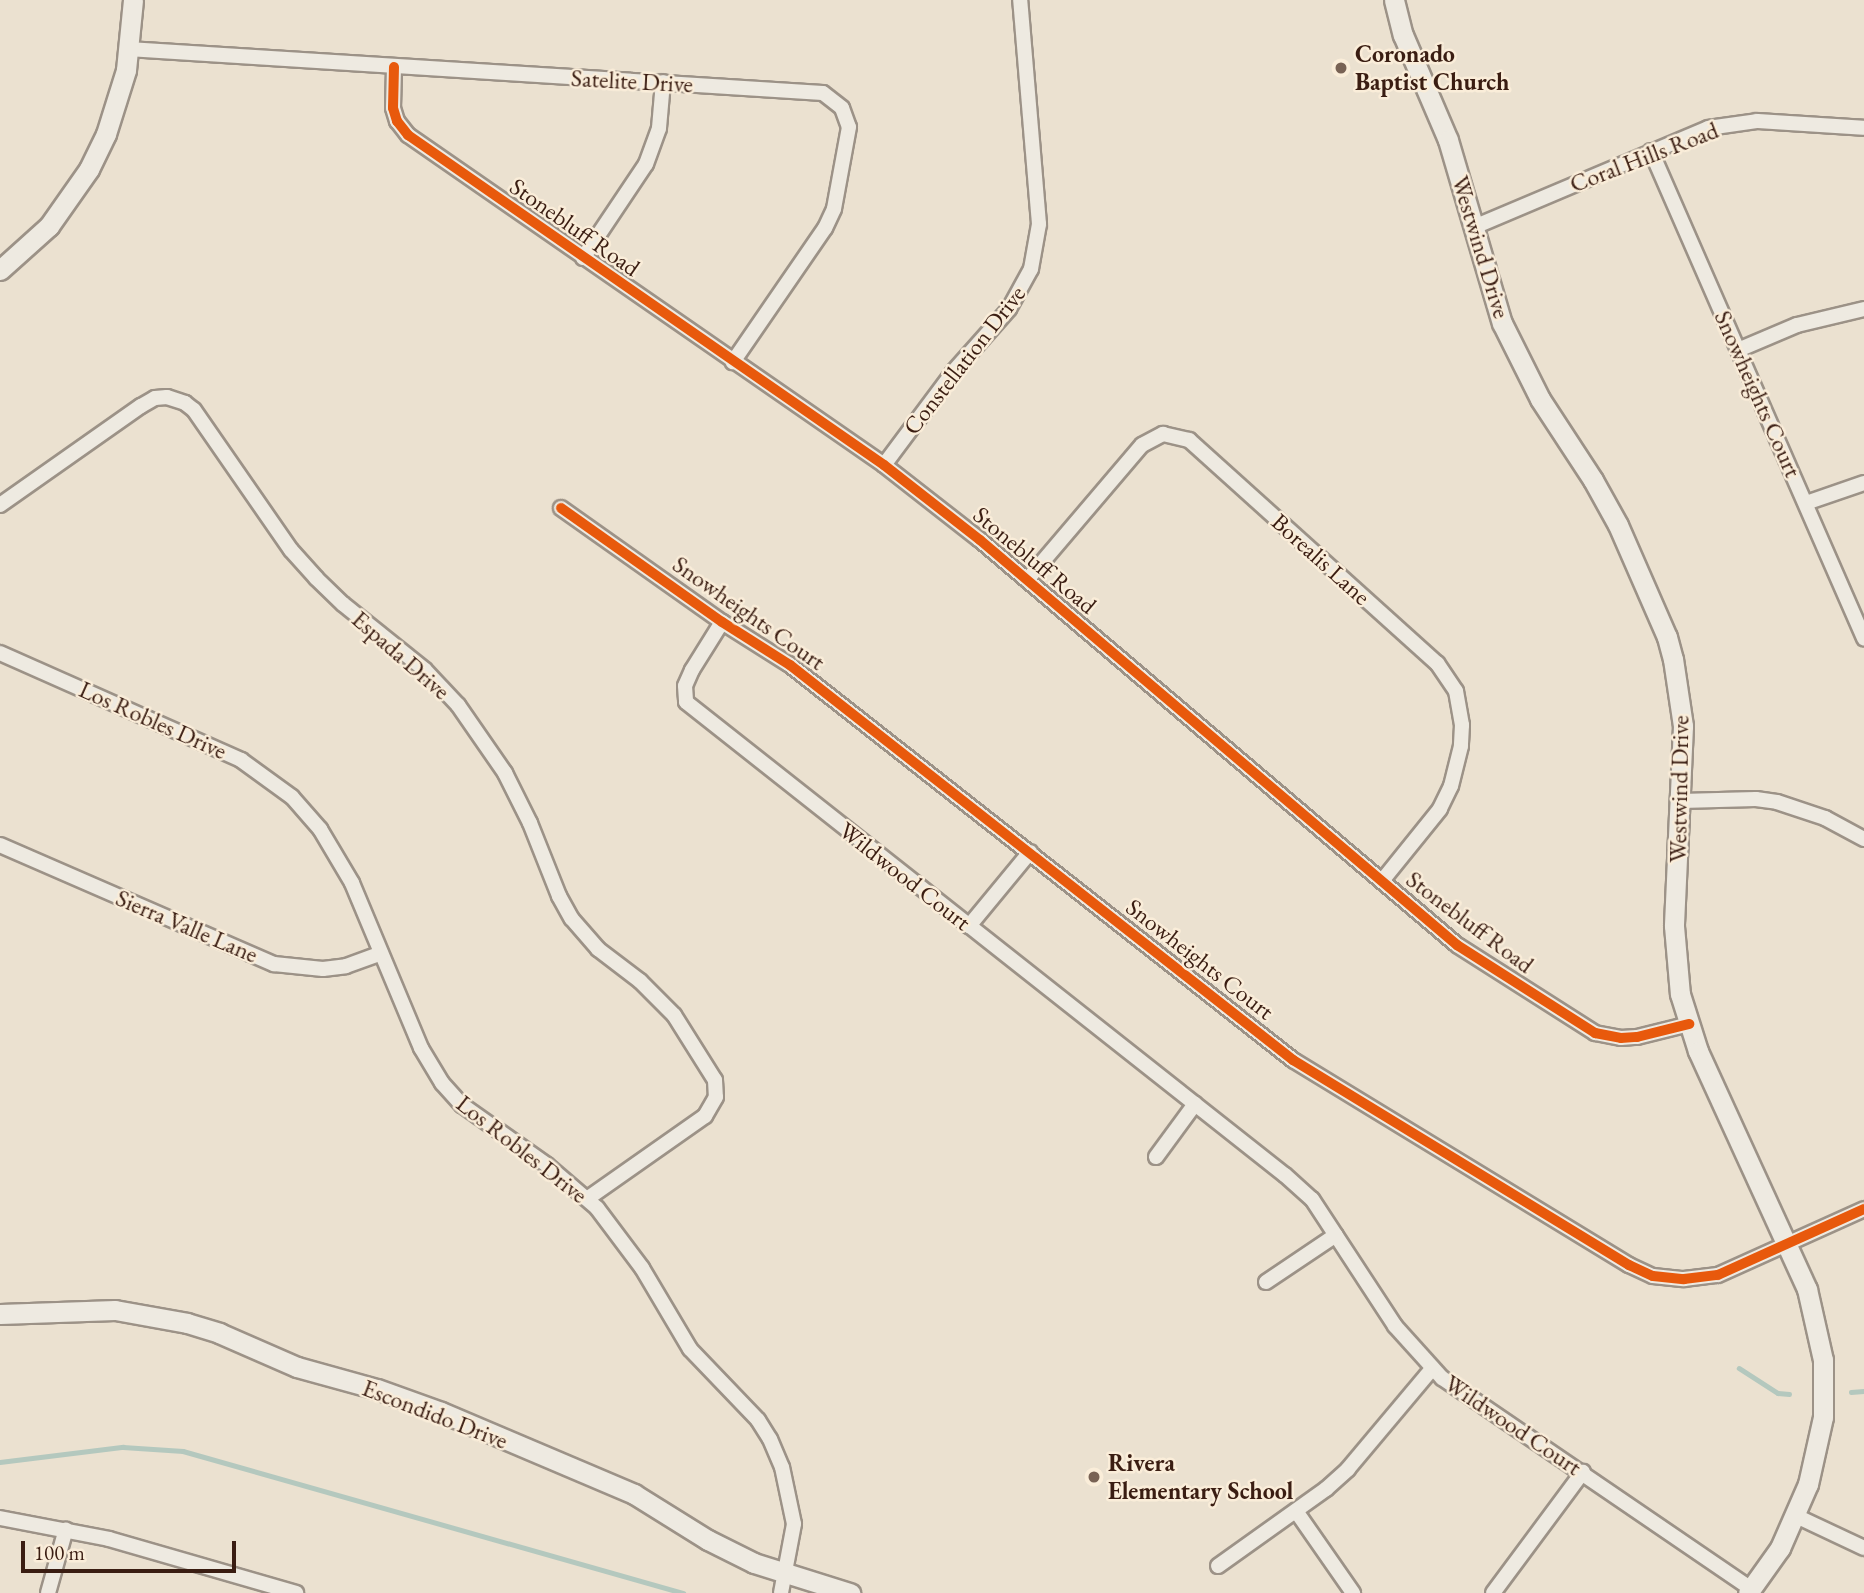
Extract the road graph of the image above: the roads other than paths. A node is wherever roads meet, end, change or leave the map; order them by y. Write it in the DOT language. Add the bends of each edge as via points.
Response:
graph roads {
  1 [pos="132,0"];
  2 [pos="1020,0"];
  3 [pos="1394,0"];
  4 [pos="128,49"];
  5 [pos="394,66"];
  6 [pos="663,82"];
  7 [pos="1864,128"];
  8 [pos="1651,151"];
  9 [pos="1474,227"];
  10 [pos="583,258"];
  11 [pos="0,270"];
  12 [pos="1864,309"];
  13 [pos="1738,350"];
  14 [pos="733,362"];
  15 [pos="884,465"];
  16 [pos="1864,483"];
  17 [pos="1806,503"];
  18 [pos="0,505"];
  19 [pos="561,508"];
  20 [pos="1027,580"];
  21 [pos="722,622"];
  22 [pos="1864,638"];
  23 [pos="0,653"];
  24 [pos="1681,801"];
  25 [pos="1864,839"];
  26 [pos="0,845"];
  27 [pos="1030,852"];
  28 [pos="1382,881"];
  29 [pos="969,926"];
  30 [pos="381,953"];
  31 [pos="1689,1024"];
  32 [pos="1195,1104"];
  33 [pos="1156,1157"];
  34 [pos="587,1199"];
  35 [pos="1864,1209"];
  36 [pos="1336,1235"];
  37 [pos="1786,1244"];
  38 [pos="1266,1282"];
  39 [pos="0,1314"];
  40 [pos="1432,1368"];
  41 [pos="1583,1472"];
  42 [pos="1296,1511"];
  43 [pos="1796,1516"];
  44 [pos="0,1518"];
  45 [pos="66,1529"];
  46 [pos="1864,1548"];
  47 [pos="1218,1566"];
  48 [pos="784,1583"];
  49 [pos="1749,1591"];
  50 [pos="48,1593"];
  51 [pos="296,1593"];
  52 [pos="850,1593"];
  53 [pos="1353,1593"];
  54 [pos="1493,1593"];
  1 -- 4 [label="main road"];
  2 -- 15 [label="street, Constellation Drive" via="1039,224 1031,269 1009,309 929,402"];
  3 -- 9 [label="main road, Westwind Drive" via="1403,35 1448,140"];
  4 -- 5 [label="street, Satelite Drive"];
  4 -- 11 [label="main road" via="118,103 89,169 49,226"];
  5 -- 6 [label="street, Satelite Drive"];
  5 -- 10 [label="street, Stonebluff Road" via="393,108 408,135"];
  6 -- 10 [label="street" via="659,128 646,164"];
  6 -- 14 [label="street, Satelite Drive" via="819,91 834,99 847,119 835,209"];
  7 -- 8 [label="street, Coral Hills Road" via="1732,123"];
  8 -- 9 [label="street, Coral Hills Road"];
  8 -- 13 [label="street, Snowheights Court"];
  9 -- 24 [label="main road, Westwind Drive" via="1490,287 1521,366 1618,526 1667,637 1683,726"];
  10 -- 14 [label="street, Stonebluff Road"];
  12 -- 13 [label="street" via="1797,325"];
  13 -- 17 [label="street, Snowheights Court"];
  14 -- 15 [label="street, Stonebluff Road"];
  15 -- 20 [label="street, Stonebluff Road"];
  16 -- 17 [label="street"];
  17 -- 22 [label="street, Snowheights Court"];
  18 -- 34 [label="street, Espada Drive" via="155,398 185,403 316,578 415,660 458,705 505,773 572,919 598,949 674,1015 715,1080 716,1097 705,1116"];
  19 -- 21 [label="street, Snowheights Court"];
  20 -- 28 [label="street, Stonebluff Road"];
  20 -- 28 [label="street, Borealis Lane" via="1142,444 1163,434 1189,440 1437,663 1456,691 1461,746 1451,786 1440,809"];
  21 -- 27 [label="street, Snowheights Court" via="790,665"];
  21 -- 29 [label="street, Wildwood Court" via="692,670 685,686 686,702"];
  23 -- 30 [label="street, Los Robles Drive" via="229,754 267,777 292,797 340,859"];
  24 -- 25 [label="street" via="1777,802 1825,818"];
  24 -- 31 [label="main road, Westwind Drive" via="1674,947"];
  26 -- 30 [label="street, Sierra Valle Lane" via="274,964 323,969"];
  27 -- 29 [label="street"];
  27 -- 37 [label="street, Snowheights Court" via="1293,1060 1629,1265 1653,1276 1718,1275"];
  28 -- 31 [label="street, Stonebluff Road" via="1468,952 1595,1032 1637,1037"];
  29 -- 32 [label="street, Wildwood Court"];
  30 -- 34 [label="street, Los Robles Drive" via="421,1048 442,1083 462,1105"];
  31 -- 37 [label="main road, Westwind Drive"];
  32 -- 33 [label="street"];
  32 -- 36 [label="street, Wildwood Court" via="1312,1199"];
  34 -- 48 [label="street, Los Robles Drive" via="642,1268 690,1349 758,1420 770,1439 792,1510 792,1547"];
  35 -- 37 [label="street, Snowheights Court"];
  36 -- 38 [label="street"];
  36 -- 40 [label="street, Wildwood Court" via="1395,1326"];
  37 -- 43 [label="main road, Westwind Drive" via="1816,1321 1824,1386 1816,1456"];
  39 -- 48 [label="main road, Escondido Drive" via="115,1310 219,1333 297,1367 441,1412 621,1488"];
  40 -- 41 [label="street, Wildwood Court" via="1460,1392"];
  40 -- 42 [label="street" via="1348,1469"];
  41 -- 49 [label="street, Wildwood Court"];
  41 -- 54 [label="street"];
  42 -- 47 [label="street"];
  42 -- 53 [label="street"];
  43 -- 46 [label="street"];
  43 -- 49 [label="main road, Westwind Drive"];
  44 -- 45 [label="street"];
  45 -- 50 [label="street"];
  45 -- 51 [label="street"];
  48 -- 52 [label="main road, Escondido Drive"];
}
